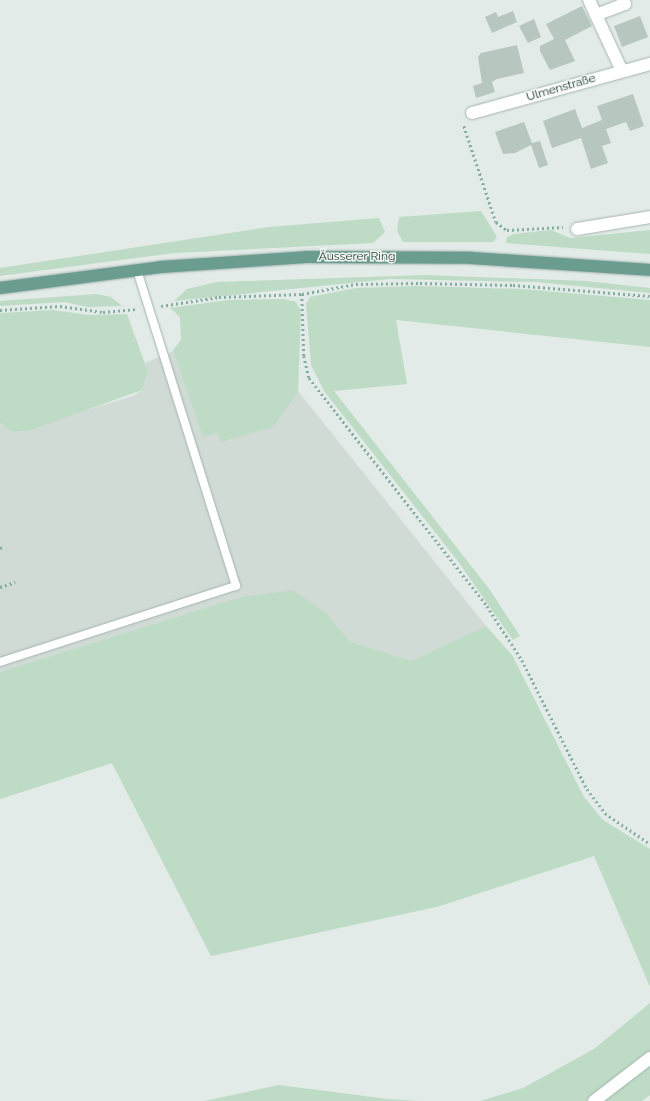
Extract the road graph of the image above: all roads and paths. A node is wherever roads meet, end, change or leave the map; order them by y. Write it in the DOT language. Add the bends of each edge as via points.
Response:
graph roads {
  1 [pos="589,0"];
  2 [pos="623,0"];
  3 [pos="596,16"];
  4 [pos="650,64"];
  5 [pos="622,71"];
  6 [pos="472,113"];
  7 [pos="650,217"];
  8 [pos="576,229"];
  9 [pos="137,270"];
  10 [pos="650,270"];
  11 [pos="0,288"];
  12 [pos="302,294"];
  13 [pos="650,296"];
  14 [pos="172,304"];
  15 [pos="0,310"];
  16 [pos="124,310"];
  17 [pos="15,582"];
  18 [pos="0,587"];
  19 [pos="0,662"];
  20 [pos="650,844"];
  21 [pos="650,1058"];
  22 [pos="594,1101"];
  1 -- 3 [label="street"];
  2 -- 3 [label="street" via="625,4"];
  3 -- 5 [label="street"];
  4 -- 5 [label="street, Ulmenstraße"];
  5 -- 6 [label="street, Ulmenstraße"];
  6 -- 8 [label="path" via="464,124 465,132 496,222 507,230 552,225"];
  7 -- 8 [label="street"];
  9 -- 10 [label="main road, Äusserer Ring" via="306,257 379,256 471,258"];
  9 -- 11 [label="main road, Äusserer Ring"];
  9 -- 19 [label="lane" via="236,586"];
  12 -- 13 [label="path" via="356,284 420,283 513,285"];
  12 -- 14 [label="path" via="219,297"];
  12 -- 20 [label="path" via="304,356 309,378 487,606 522,660 587,789 605,813"];
  15 -- 16 [label="path" via="60,306 84,311"];
  17 -- 18 [label="path"];
  21 -- 22 [label="street"];
}
